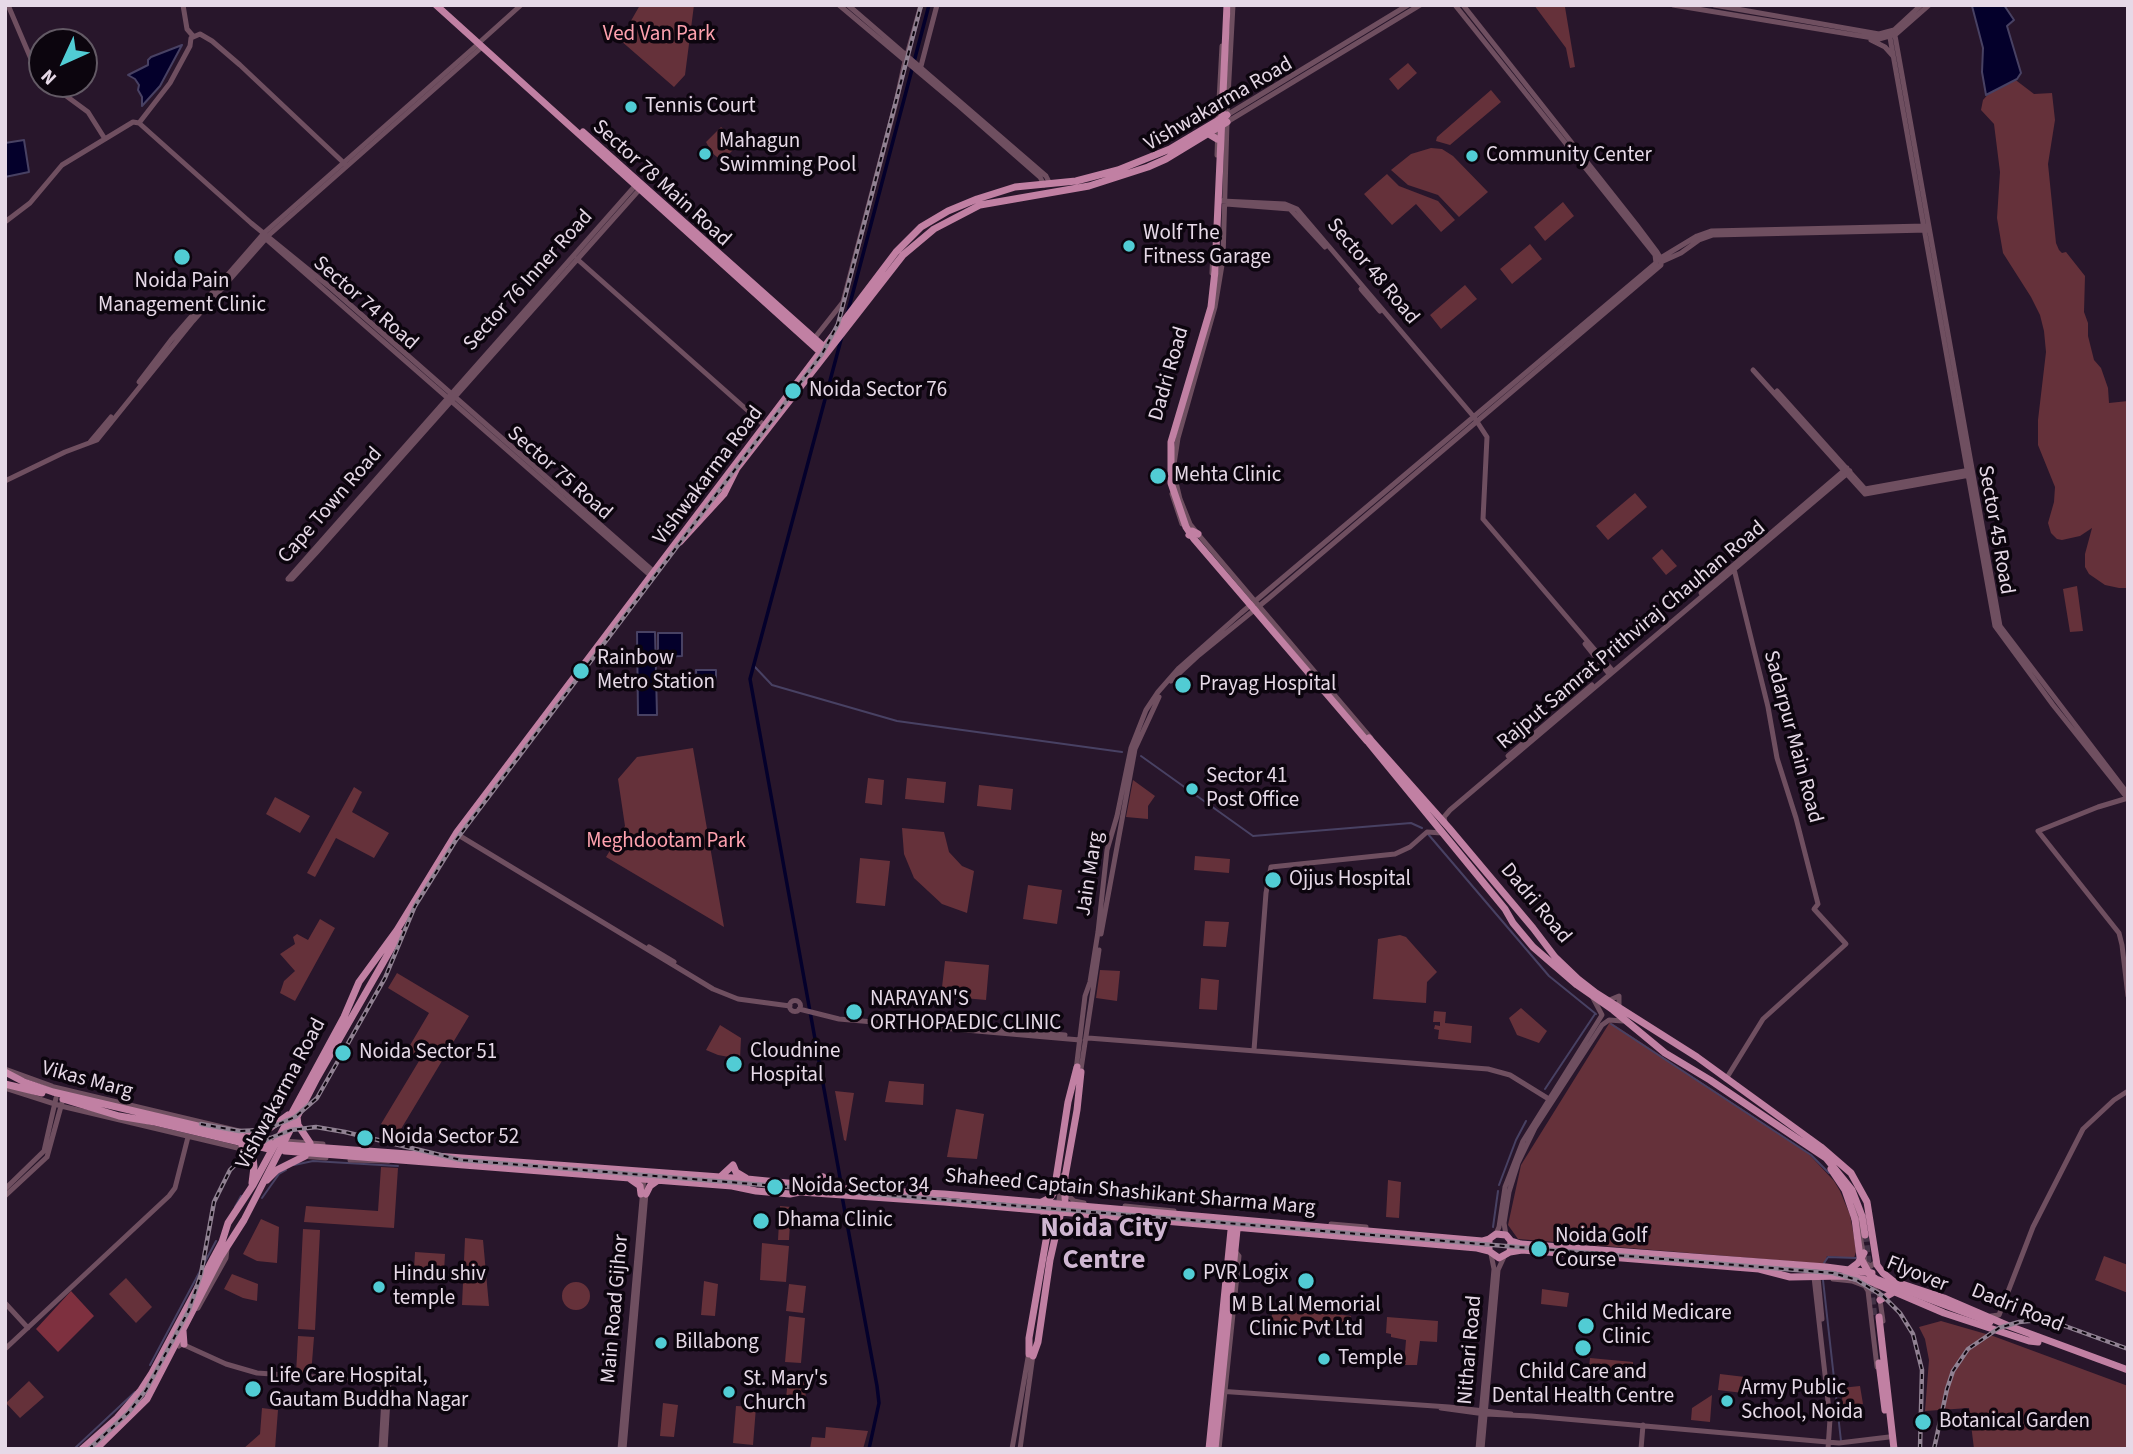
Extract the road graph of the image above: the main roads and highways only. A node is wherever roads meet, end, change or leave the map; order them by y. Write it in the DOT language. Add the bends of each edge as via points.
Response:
graph roads {
  1 [pos="436,5"];
  2 [pos="442,5"];
  3 [pos="1228,5"];
  4 [pos="481,44"];
  5 [pos="515,74"];
  6 [pos="1227,118"];
  7 [pos="1218,123"];
  8 [pos="1207,134"];
  9 [pos="1217,139"];
  10 [pos="886,270"];
  11 [pos="880,279"];
  12 [pos="753,287"];
  13 [pos="833,338"];
  14 [pos="821,349"];
  15 [pos="738,466"];
  16 [pos="714,494"];
  17 [pos="680,542"];
  18 [pos="1368,740"];
  19 [pos="519,752"];
  20 [pos="1414,794"];
  21 [pos="1445,830"];
  22 [pos="1505,909"];
  23 [pos="1521,914"];
  24 [pos="1545,951"];
  25 [pos="385,952"];
  26 [pos="348,1006"];
  27 [pos="356,1012"];
  28 [pos="1629,1021"];
  29 [pos="5,1072"];
  30 [pos="1716,1072"];
  31 [pos="1706,1077"];
  32 [pos="5,1084"];
  33 [pos="26,1085"];
  34 [pos="57,1098"];
  35 [pos="296,1106"];
  36 [pos="118,1110"];
  37 [pos="297,1116"];
  38 [pos="1768,1120"];
  39 [pos="1784,1121"];
  40 [pos="249,1133"];
  41 [pos="310,1143"];
  42 [pos="278,1147"];
  43 [pos="245,1148"];
  44 [pos="1817,1153"];
  45 [pos="305,1156"];
  46 [pos="1840,1163"];
  47 [pos="508,1166"];
  48 [pos="646,1176"];
  49 [pos="622,1178"];
  50 [pos="719,1178"];
  51 [pos="683,1179"];
  52 [pos="747,1179"];
  53 [pos="658,1180"];
  54 [pos="256,1188"];
  55 [pos="842,1191"];
  56 [pos="255,1199"];
  57 [pos="1057,1199"];
  58 [pos="242,1202"];
  59 [pos="1074,1207"];
  60 [pos="1052,1213"];
  61 [pos="1161,1222"];
  62 [pos="1214,1226"];
  63 [pos="1187,1230"];
  64 [pos="1252,1230"];
  65 [pos="234,1235"];
  66 [pos="1492,1237"];
  67 [pos="1398,1238"];
  68 [pos="1508,1238"];
  69 [pos="1233,1241"];
  70 [pos="225,1242"];
  71 [pos="1490,1253"];
  72 [pos="1864,1253"];
  73 [pos="1507,1254"];
  74 [pos="1781,1264"];
  75 [pos="1808,1266"];
  76 [pos="1759,1269"];
  77 [pos="1849,1269"];
  78 [pos="1816,1277"];
  79 [pos="1893,1281"];
  80 [pos="1895,1292"];
  81 [pos="1927,1293"];
  82 [pos="1910,1298"];
  83 [pos="1880,1300"];
  84 [pos="1970,1310"];
  85 [pos="1955,1316"];
  86 [pos="1877,1318"];
  87 [pos="2038,1342"];
  88 [pos="2128,1373"];
  89 [pos="143,1387"];
  90 [pos="1886,1387"];
  91 [pos="1220,1391"];
  92 [pos="147,1398"];
  93 [pos="138,1410"];
  94 [pos="117,1418"];
  95 [pos="82,1449"];
  96 [pos="96,1449"];
  97 [pos="1209,1449"];
  98 [pos="1217,1449"];
  99 [pos="1892,1449"];
  1 -- 4 [label="main road"];
  2 -- 4 [label="main road"];
  3 -- 18 [label="main road, bridge" via="1221,252 1212,311 1175,439 1174,483 1196,537"];
  3 -- 18 [label="main road, bridge" via="1212,295 1178,415 1170,460 1174,494 1192,534"];
  4 -- 5 [label="main road, Sector 78 Main Road"];
  5 -- 12 [label="main road, Sector 78 Main Road"];
  5 -- 12 [label="main road, Sector 78 Main Road" via="637,188"];
  6 -- 7 [label="main road, Vishwakarma Road"];
  7 -- 8 [label="main road, Vishwakarma Road"];
  7 -- 10 [label="main road, Vishwakarma Road" via="1170,149 1093,178 1015,187 960,202 921,227"];
  8 -- 9 [label="main road"];
  8 -- 10 [label="main road, Vishwakarma Road" via="1166,159 1108,181 980,205 934,229"];
  10 -- 11 [label="main road, Vishwakarma Road"];
  11 -- 13 [label="main road, Vishwakarma Road"];
  11 -- 13 [label="main road, Vishwakarma Road"];
  12 -- 14 [label="main road, Sector 78 Main Road"];
  12 -- 14 [label="main road, Sector 78 Main Road"];
  13 -- 14 [label="main road, Vishwakarma Road"];
  13 -- 15 [label="main road, Vishwakarma Road"];
  14 -- 16 [label="main road, Vishwakarma Road"];
  15 -- 16 [label="main road, Vishwakarma Road"];
  15 -- 17 [label="main road" via="724,494"];
  16 -- 17 [label="main road, Vishwakarma Road"];
  16 -- 19 [label="main road, Vishwakarma Road"];
  17 -- 19 [label="main road, Vishwakarma Road"];
  18 -- 20 [label="main road, Dadri Road"];
  19 -- 25 [label="main road, Vishwakarma Road"];
  19 -- 25 [label="main road, Vishwakarma Road" via="457,832"];
  20 -- 21 [label="main road, Dadri Road" via="1433,810"];
  20 -- 21 [label="main road, Dadri Road" via="1431,821"];
  21 -- 22 [label="main road, Dadri Road"];
  21 -- 23 [label="main road, Dadri Road"];
  22 -- 23 [label="main road" via="1527,932 1530,927"];
  22 -- 24 [label="main road, Dadri Road" via="1527,941"];
  23 -- 24 [label="main road, Dadri Road"];
  24 -- 28 [label="main road, Dadri Road" via="1593,998"];
  24 -- 28 [label="main road, Dadri Road" via="1619,1008"];
  25 -- 26 [label="main road, Vishwakarma Road" via="359,982"];
  25 -- 27 [label="main road, Vishwakarma Road"];
  26 -- 27 [label="main road" via="361,983 366,985"];
  26 -- 35 [label="main road, Vishwakarma Road"];
  27 -- 37 [label="main road, Vishwakarma Road"];
  28 -- 28 [label="main road" via="1673,1045 1676,1053 1670,1053"];
  28 -- 30 [label="main road, Dadri Road"];
  28 -- 31 [label="main road, Dadri Road" via="1665,1053"];
  29 -- 33 [label="main road, Vikas Marg"];
  30 -- 31 [label="main road" via="1685,1053 1680,1055"];
  30 -- 39 [label="main road, Dadri Road"];
  31 -- 38 [label="main road, Dadri Road"];
  32 -- 33 [label="main road, Vikas Marg"];
  33 -- 34 [label="main road, Vikas Marg"];
  34 -- 36 [label="main road, Vikas Marg"];
  34 -- 36 [label="main road, Vikas Marg" via="93,1109"];
  35 -- 40 [label="main road" via="270,1128"];
  35 -- 42 [label="main road, Vishwakarma Road"];
  36 -- 42 [label="main road, Vikas Marg"];
  36 -- 42 [label="main road, Vikas Marg" via="163,1116"];
  37 -- 41 [label="main road"];
  37 -- 42 [label="main road, Vishwakarma Road"];
  38 -- 39 [label="main road" via="1783,1127"];
  38 -- 44 [label="main road, Dadri Road"];
  39 -- 46 [label="main road, Dadri Road"];
  42 -- 47 [label="main road, Shaheed Captain Shashikant Sharma Marg"];
  42 -- 54 [label="main road, Vishwakarma Road"];
  43 -- 54 [label="main road" via="254,1167"];
  44 -- 46 [label="main road" via="1840,1172 1852,1190 1867,1235 1866,1212"];
  44 -- 87 [label="main road, Flyover, bridge" via="1848,1198 1862,1263 1870,1275"];
  45 -- 54 [label="main road" via="277,1170"];
  46 -- 79 [label="main road" via="1854,1177 1867,1202 1877,1261"];
  47 -- 48 [label="main road, Shaheed Captain Shashikant Sharma Marg"];
  47 -- 49 [label="main road, Shaheed Captain Shashikant Sharma Marg"];
  48 -- 49 [label="main road, Shaheed Captain Shashikant Sharma Marg"];
  48 -- 51 [label="main road, Shaheed Captain Shashikant Sharma Marg"];
  48 -- 53 [label="main road, Shaheed Captain Shashikant Sharma Marg"];
  49 -- 53 [label="main road" via="636,1182 643,1194"];
  50 -- 51 [label="main road, Shaheed Captain Shashikant Sharma Marg"];
  50 -- 52 [label="main road, Shaheed Captain Shashikant Sharma Marg"];
  50 -- 52 [label="main road" via="733,1165"];
  51 -- 53 [label="main road, Shaheed Captain Shashikant Sharma Marg"];
  51 -- 55 [label="main road, Shaheed Captain Shashikant Sharma Marg" via="778,1193"];
  52 -- 55 [label="main road, Shaheed Captain Shashikant Sharma Marg" via="814,1186 823,1177"];
  54 -- 56 [label="main road, Vishwakarma Road"];
  54 -- 58 [label="main road, Vishwakarma Road"];
  55 -- 60 [label="main road, Shaheed Captain Shashikant Sharma Marg" via="973,1201"];
  56 -- 58 [label="main road" via="242,1214"];
  56 -- 65 [label="main road, Vishwakarma Road"];
  57 -- 57 [label="main road" via="1054,1192 1079,1069 1064,1187"];
  57 -- 59 [label="main road"];
  57 -- 60 [label="main road"];
  58 -- 70 [label="main road, Vishwakarma Road" via="228,1223"];
  59 -- 60 [label="main road, Shaheed Captain Shashikant Sharma Marg"];
  59 -- 67 [label="main road, Shaheed Captain Shashikant Sharma Marg"];
  60 -- 60 [label="main road" via="1051,1260 1038,1342 1031,1355 1029,1338"];
  60 -- 61 [label="main road, Shaheed Captain Shashikant Sharma Marg"];
  61 -- 62 [label="main road, Shaheed Captain Shashikant Sharma Marg"];
  61 -- 63 [label="main road"];
  62 -- 64 [label="main road, Shaheed Captain Shashikant Sharma Marg"];
  62 -- 69 [label="main road"];
  64 -- 67 [label="main road, Shaheed Captain Shashikant Sharma Marg"];
  64 -- 69 [label="main road"];
  65 -- 70 [label="main road, Vishwakarma Road"];
  65 -- 70 [label="main road" via="240,1222 237,1218"];
  66 -- 67 [label="main road, Shaheed Captain Shashikant Sharma Marg" via="1482,1241"];
  66 -- 68 [label="main road, Shaheed Captain Shashikant Sharma Marg"];
  66 -- 71 [label="main road"];
  67 -- 71 [label="main road, Shaheed Captain Shashikant Sharma Marg"];
  68 -- 73 [label="main road"];
  68 -- 74 [label="main road" via="1521,1244"];
  69 -- 91 [label="main road"];
  69 -- 91 [label="main road"];
  70 -- 89 [label="main road, Vishwakarma Road"];
  70 -- 92 [label="main road, Vishwakarma Road" via="179,1345"];
  71 -- 73 [label="main road, Shaheed Captain Shashikant Sharma Marg"];
  72 -- 77 [label="main road"];
  73 -- 76 [label="main road" via="1522,1250"];
  74 -- 75 [label="main road"];
  74 -- 76 [label="main road" via="1789,1267 1789,1273"];
  75 -- 77 [label="main road"];
  75 -- 78 [label="main road" via="1801,1273"];
  76 -- 78 [label="main road" via="1790,1277"];
  77 -- 79 [label="main road"];
  78 -- 80 [label="main road" via="1844,1276"];
  79 -- 81 [label="main road, Dadri Road"];
  80 -- 82 [label="main road"];
  80 -- 83 [label="main road"];
  81 -- 82 [label="main road" via="1944,1305"];
  81 -- 84 [label="main road, Dadri Road"];
  82 -- 85 [label="main road"];
  84 -- 85 [label="main road" via="1955,1307"];
  84 -- 88 [label="main road, Dadri Road"];
  85 -- 87 [label="main road"];
  86 -- 90 [label="main road"];
  87 -- 88 [label="main road, Dadri Road"];
  89 -- 92 [label="main road" via="138,1400"];
  89 -- 94 [label="main road, Vishwakarma Road"];
  90 -- 99 [label="main road"];
  90 -- 99 [label="main road" via="1886,1436"];
  91 -- 97 [label="main road"];
  91 -- 98 [label="main road"];
  92 -- 93 [label="main road"];
  93 -- 94 [label="main road" via="133,1404"];
  93 -- 96 [label="main road"];
  94 -- 95 [label="main road, Vishwakarma Road"];
}
